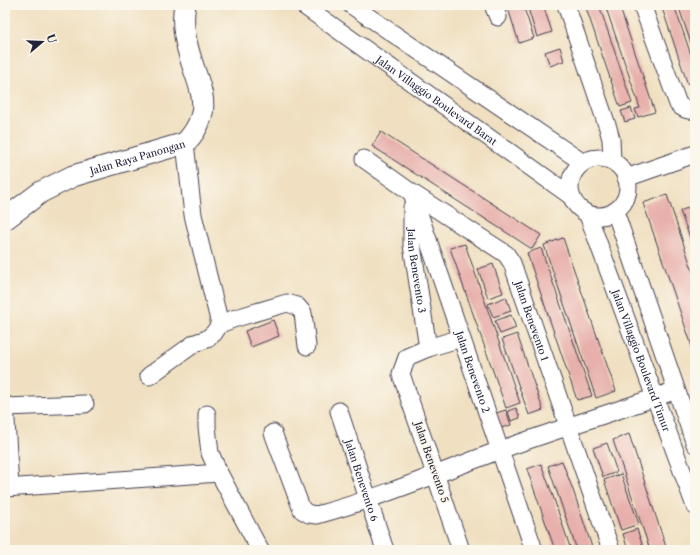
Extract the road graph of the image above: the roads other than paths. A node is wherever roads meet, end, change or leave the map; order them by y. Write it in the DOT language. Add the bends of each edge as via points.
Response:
graph roads {
  1 [pos="185,5"];
  2 [pos="303,5"];
  3 [pos="351,5"];
  4 [pos="566,5"];
  5 [pos="642,5"];
  6 [pos="695,110"];
  7 [pos="185,143"];
  8 [pos="695,154"];
  9 [pos="364,159"];
  10 [pos="612,161"];
  11 [pos="582,162"];
  12 [pos="626,178"];
  13 [pos="412,193"];
  14 [pos="570,196"];
  15 [pos="615,212"];
  16 [pos="588,215"];
  17 [pos="5,219"];
  18 [pos="220,324"];
  19 [pos="462,338"];
  20 [pos="307,346"];
  21 [pos="428,348"];
  22 [pos="149,376"];
  23 [pos="676,390"];
  24 [pos="656,397"];
  25 [pos="5,404"];
  26 [pos="85,404"];
  27 [pos="5,407"];
  28 [pos="339,411"];
  29 [pos="207,414"];
  30 [pos="568,428"];
  31 [pos="6,432"];
  32 [pos="273,433"];
  33 [pos="695,444"];
  34 [pos="501,450"];
  35 [pos="219,473"];
  36 [pos="437,475"];
  37 [pos="8,488"];
  38 [pos="369,499"];
  39 [pos="695,506"];
  40 [pos="260,550"];
  41 [pos="385,550"];
  42 [pos="461,550"];
  43 [pos="534,550"];
  44 [pos="611,550"];
  1 -- 7 [label="street, Jalan Raya Panongan" via="185,39 203,101 202,116 192,136"];
  2 -- 14 [label="street, Jalan Villaggio Boulevard Barat"];
  3 -- 11 [label="street"];
  4 -- 10 [label="street" via="608,128"];
  5 -- 6 [label="street" via="678,104 682,108"];
  7 -- 17 [label="street, Jalan Raya Panongan" via="73,176 41,192"];
  7 -- 18 [label="street" via="193,215"];
  8 -- 12 [label="street"];
  9 -- 13 [label="street, Jalan Benevento 1"];
  10 -- 11 [label="street" via="596,157"];
  10 -- 12 [label="street" via="621,168"];
  11 -- 14 [label="street" via="571,177"];
  12 -- 15 [label="street" via="628,190 624,202"];
  13 -- 19 [label="street, Jalan Benevento 2"];
  13 -- 21 [label="street, Jalan Benevento 3" via="412,245"];
  13 -- 30 [label="street, Jalan Benevento 1" via="506,254 512,264"];
  14 -- 16 [label="street" via="578,208"];
  15 -- 16 [label="street" via="602,216"];
  15 -- 23 [label="street"];
  16 -- 24 [label="street, Jalan Villaggio Boulevard Timur"];
  18 -- 20 [label="street" via="287,302 297,306 303,313"];
  18 -- 22 [label="street" via="207,339 195,343"];
  19 -- 21 [label="street"];
  19 -- 34 [label="street, Jalan Benevento 2"];
  21 -- 36 [label="street, Jalan Benevento 5" via="408,357 401,374"];
  23 -- 24 [label="street"];
  23 -- 33 [label="street"];
  24 -- 30 [label="street"];
  24 -- 39 [label="street, Jalan Villaggio Boulevard Timur"];
  25 -- 27 [label="street"];
  26 -- 27 [label="street"];
  27 -- 31 [label="street"];
  28 -- 38 [label="street, Jalan Benevento 6"];
  29 -- 35 [label="street" via="210,453"];
  30 -- 34 [label="street"];
  30 -- 44 [label="street, Jalan Benevento 1"];
  31 -- 37 [label="street"];
  32 -- 38 [label="street" via="302,510 317,515"];
  34 -- 36 [label="street"];
  34 -- 43 [label="street, Jalan Benevento 2"];
  35 -- 37 [label="street"];
  35 -- 40 [label="street"];
  36 -- 38 [label="street"];
  36 -- 42 [label="street, Jalan Benevento 5"];
  38 -- 41 [label="street, Jalan Benevento 6"];
}
